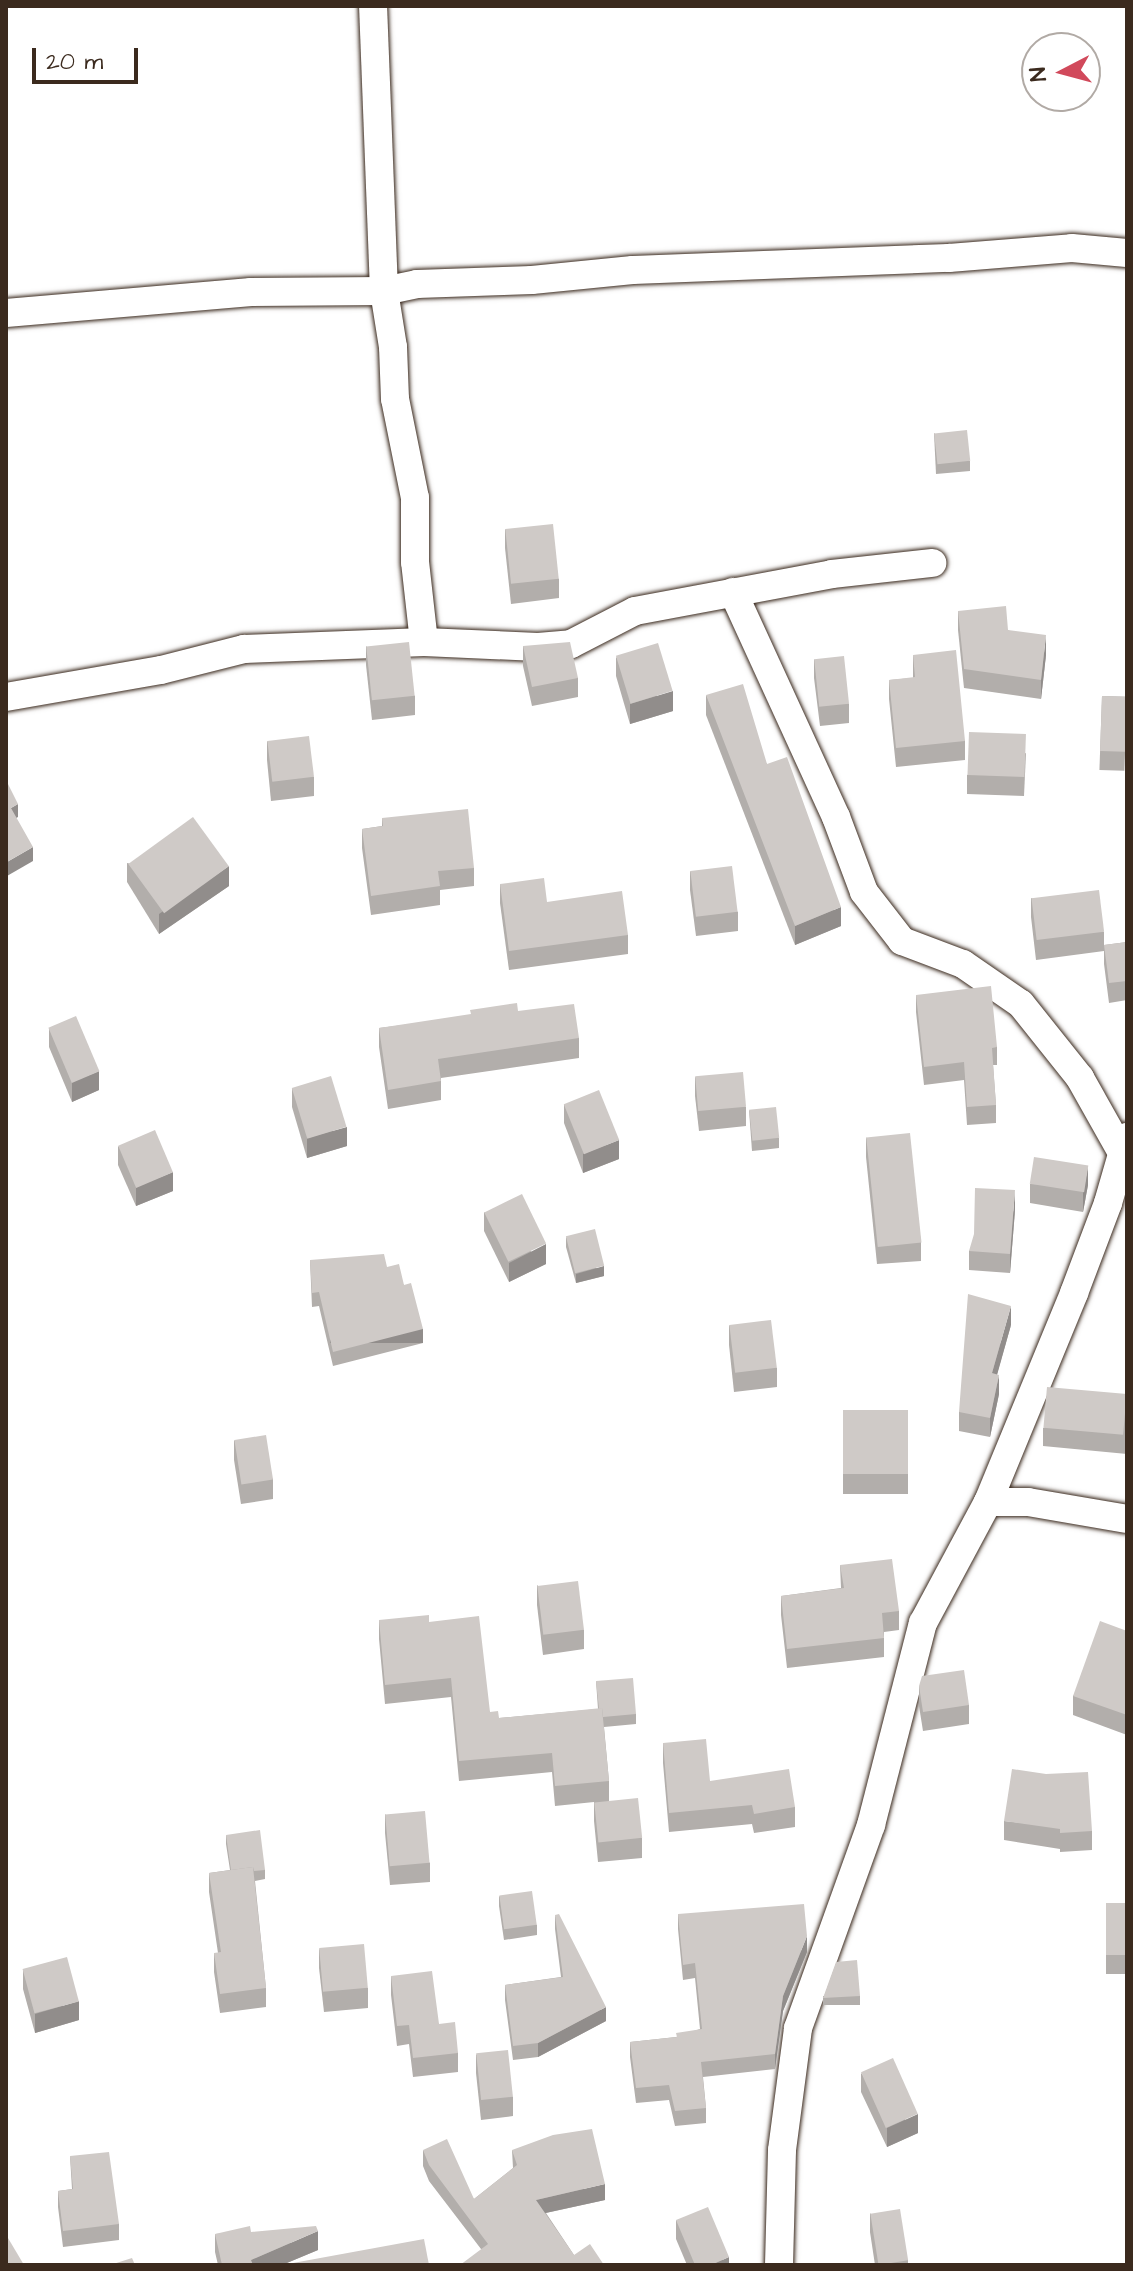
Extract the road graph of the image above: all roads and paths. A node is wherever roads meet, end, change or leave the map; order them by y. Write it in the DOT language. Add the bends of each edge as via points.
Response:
graph roads {
  1 [pos="373,6"];
  2 [pos="1127,253"];
  3 [pos="384,291"];
  4 [pos="6,313"];
  5 [pos="932,563"];
  6 [pos="733,592"];
  7 [pos="424,642"];
  8 [pos="6,697"];
  9 [pos="1124,1144"];
  10 [pos="988,1502"];
  11 [pos="1127,1519"];
  12 [pos="779,2265"];
  1 -- 3 [label="street"];
  2 -- 3 [label="street" via="1072,248 633,270 417,284"];
  3 -- 4 [label="street" via="251,292"];
  3 -- 7 [label="street" via="395,399 415,498"];
  5 -- 6 [label="street"];
  6 -- 7 [label="street" via="635,611 571,644"];
  6 -- 9 [label="street" via="836,817 864,892 902,941 963,964 1021,1004"];
  7 -- 8 [label="street" via="244,649 161,670"];
  9 -- 10 [label="street" via="1074,1293"];
  10 -- 11 [label="street" via="1028,1502"];
  10 -- 12 [label="street" via="923,1623 871,1825 798,2028 782,2150"];
}
